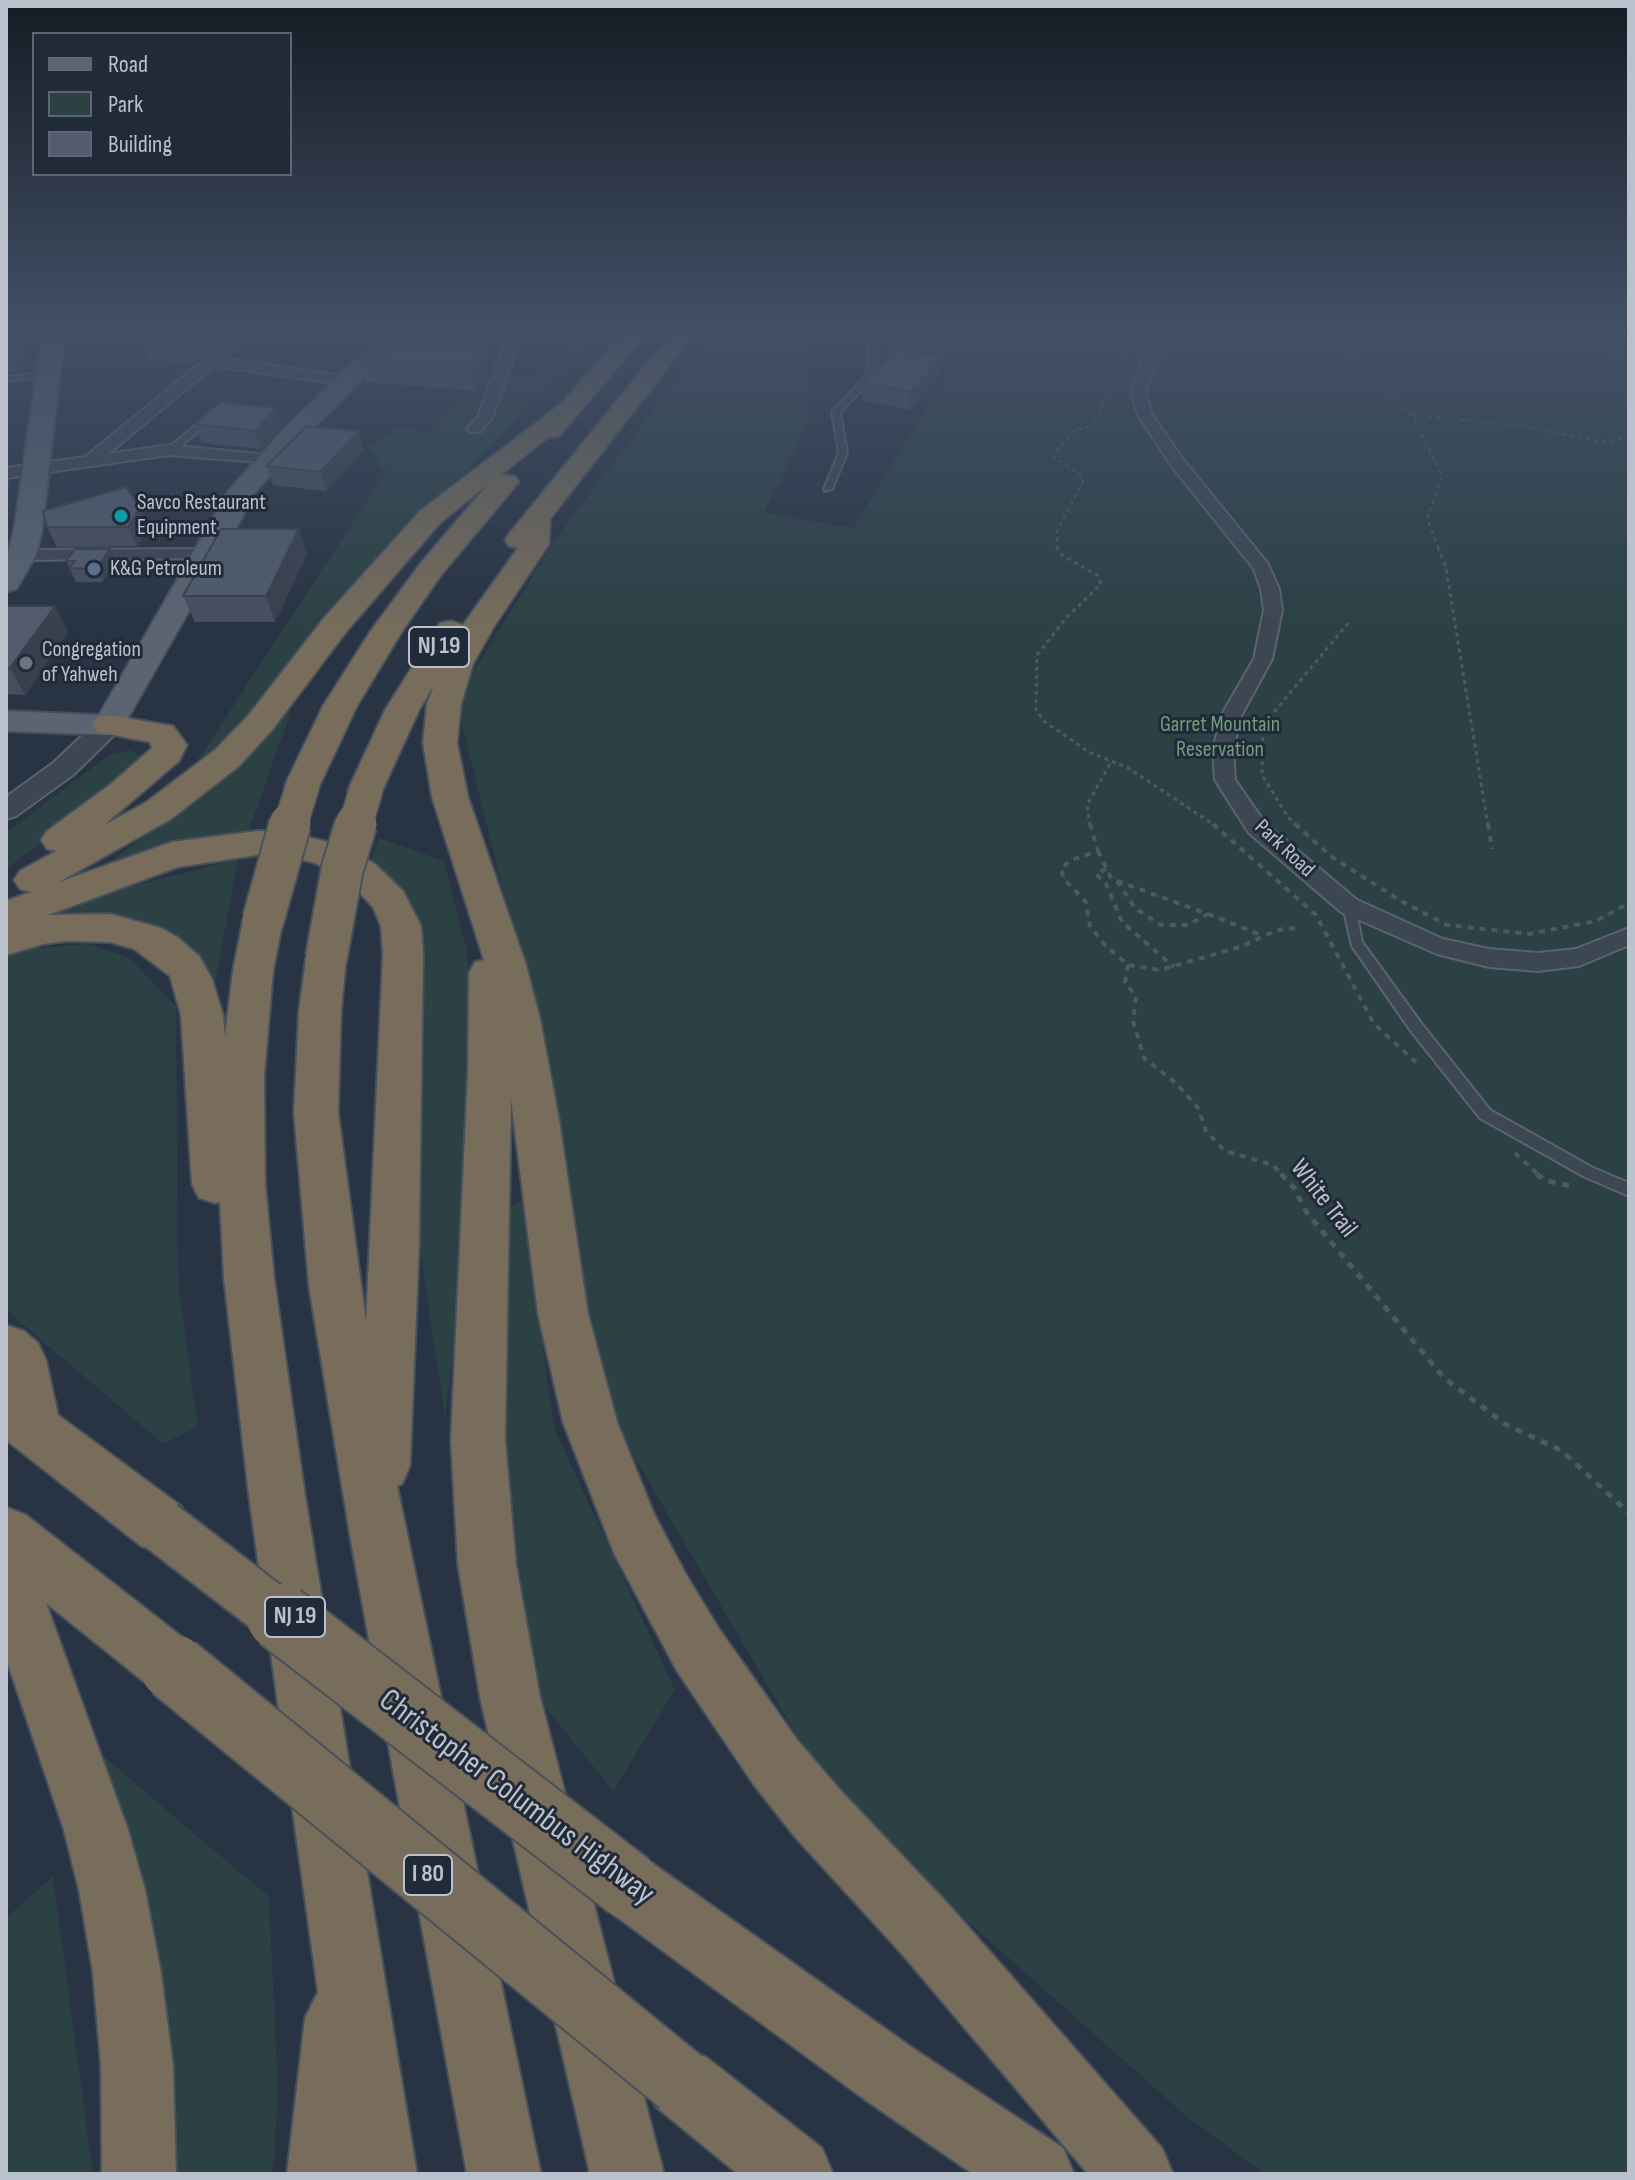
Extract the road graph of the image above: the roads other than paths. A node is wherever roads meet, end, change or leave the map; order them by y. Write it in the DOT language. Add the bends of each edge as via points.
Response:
graph roads {
  1 [pos="41,431"];
  2 [pos="127,431"];
  3 [pos="194,431"];
  4 [pos="297,431"];
  5 [pos="541,431"];
  6 [pos="550,431"];
  7 [pos="606,431"];
  8 [pos="841,431"];
  9 [pos="1156,431"];
  10 [pos="171,450"];
  11 [pos="267,460"];
  12 [pos="90,461"];
  13 [pos="36,469"];
  14 [pos="6,473"];
  15 [pos="828,489"];
  16 [pos="536,519"];
  17 [pos="207,554"];
  18 [pos="22,555"];
  19 [pos="6,583"];
  20 [pos="6,721"];
  21 [pos="109,725"];
  22 [pos="6,810"];
  23 [pos="470,853"];
  24 [pos="6,876"];
  25 [pos="6,893"];
  26 [pos="1349,906"];
  27 [pos="6,916"];
  28 [pos="1629,936"];
  29 [pos="6,941"];
  30 [pos="1629,1190"];
  31 [pos="249,1278"];
  32 [pos="6,1348"];
  33 [pos="20,1419"];
  34 [pos="6,1535"];
  35 [pos="379,1541"];
  36 [pos="6,1573"];
  37 [pos="346,1956"];
  38 [pos="139,2174"];
  39 [pos="324,2174"];
  40 [pos="380,2174"];
  41 [pos="504,2174"];
  42 [pos="627,2174"];
  43 [pos="796,2174"];
  44 [pos="1037,2174"];
  45 [pos="1136,2174"];
  1 -- 13 [label="main road"];
  2 -- 12 [label="street"];
  3 -- 10 [label="lane"];
  4 -- 11 [label="main road"];
  5 -- 25 [label="highway" via="430,517 328,633 252,732 216,768 131,828"];
  6 -- 31 [label="highway, NJ 19, bridge" via="407,600 340,706 303,785 274,874 253,971 242,1076"];
  7 -- 16 [label="highway, NJ 19"];
  8 -- 15 [label="lane" via="843,453"];
  9 -- 26 [label="street, Park Road" via="1262,568 1273,610 1263,659 1231,716 1223,750 1225,780 1257,828"];
  10 -- 11 [label="street"];
  10 -- 12 [label="street"];
  11 -- 17 [label="main road" via="238,496"];
  12 -- 13 [label="street"];
  13 -- 14 [label="street"];
  13 -- 18 [label="main road"];
  16 -- 23 [label="highway" via="535,544 466,646 444,704 442,761"];
  16 -- 35 [label="highway, NJ 19, bridge" via="467,606 423,672 382,749 342,870 326,959 317,1058 321,1178 338,1314"];
  17 -- 18 [label="street"];
  17 -- 21 [label="main road"];
  18 -- 19 [label="main road"];
  20 -- 21 [label="main road"];
  21 -- 22 [label="street" via="63,769"];
  21 -- 24 [label="highway" via="161,733 170,745 167,753 103,809"];
  23 -- 42 [label="highway" via="484,922 491,1017 478,1440 487,1565 510,1697"];
  23 -- 45 [label="highway" via="519,1019 574,1369 634,1533 698,1650 776,1763"];
  26 -- 28 [label="street, Park Road" via="1437,946 1489,958 1538,962 1579,957"];
  26 -- 30 [label="lane" via="1356,943 1485,1114"];
  27 -- 35 [label="highway" via="172,855 257,843 305,847 344,861 377,886 398,913 403,954 395,1243"];
  29 -- 31 [label="highway" via="42,930 110,928 147,938 185,966 202,1015 221,1264"];
  31 -- 37 [label="highway, NJ 19"];
  32 -- 33 [label="highway" via="20,1360"];
  33 -- 44 [label="highway, Christopher Columbus Highway, bridge" via="629,1886"];
  34 -- 43 [label="highway, I 80, bridge"];
  35 -- 41 [label="highway, NJ 19"];
  36 -- 38 [label="highway" via="112,1890 137,2066"];
  37 -- 39 [label="highway"];
  37 -- 40 [label="highway, NJ 19"];
}
